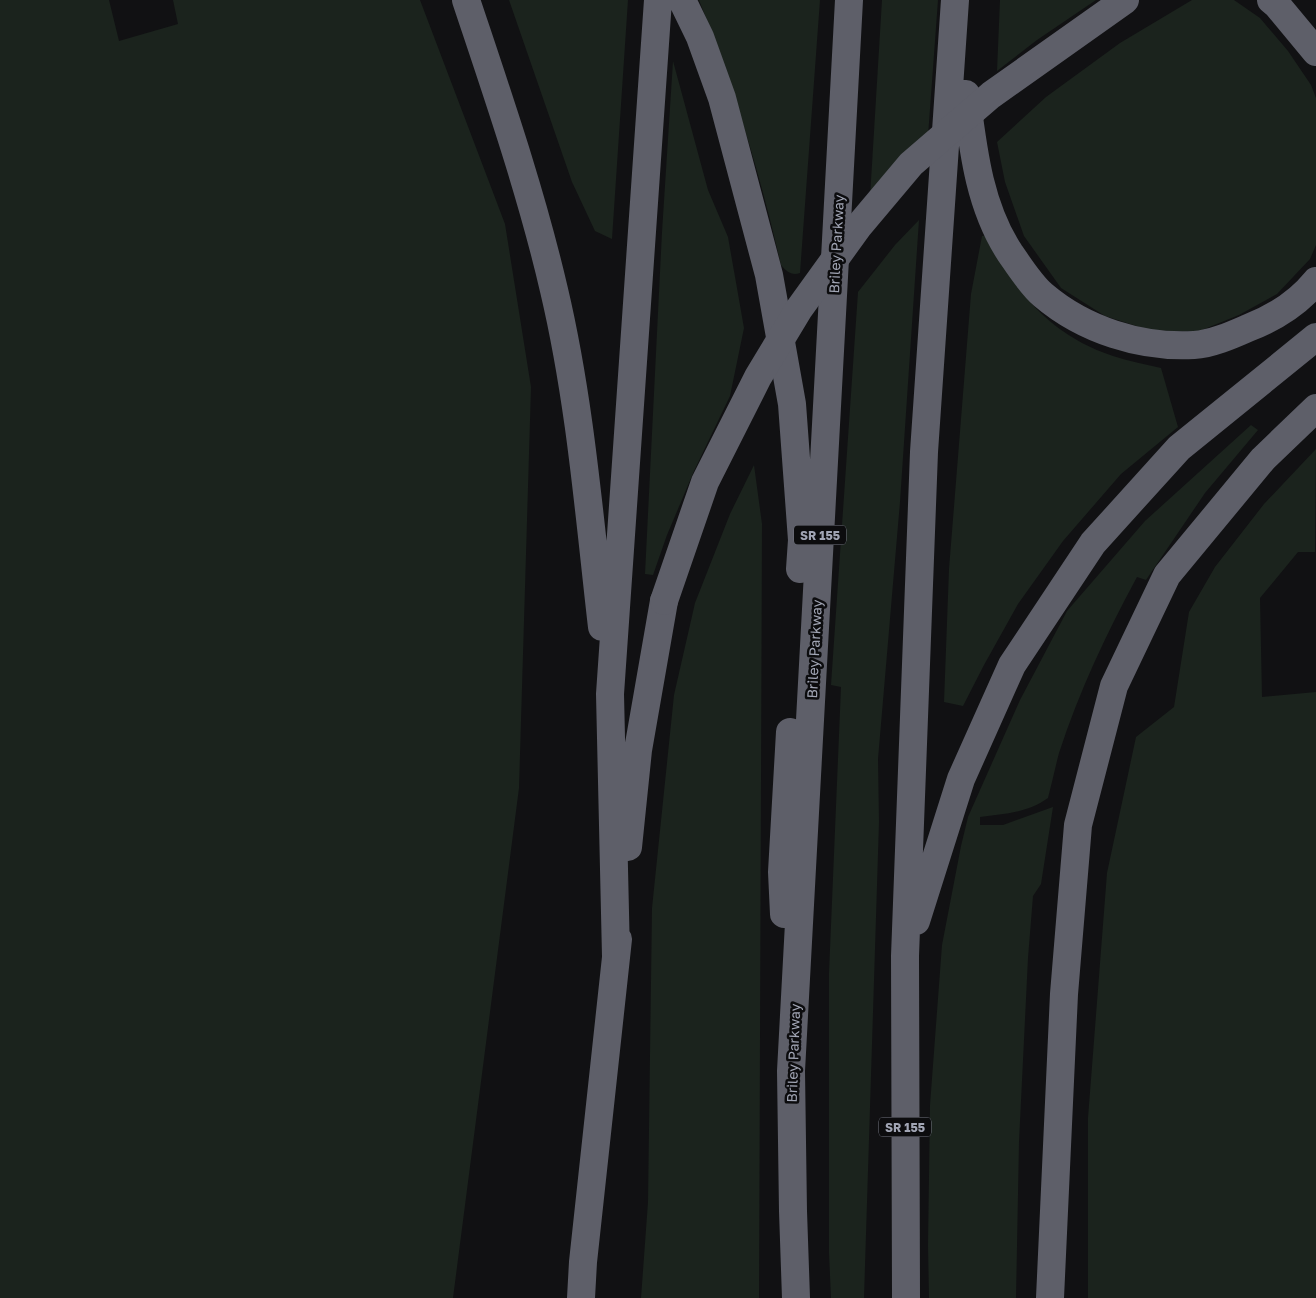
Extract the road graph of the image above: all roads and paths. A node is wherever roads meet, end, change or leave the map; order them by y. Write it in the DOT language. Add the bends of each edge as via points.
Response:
graph roads {
  1 [pos="466,0"];
  2 [pos="658,0"];
  3 [pos="682,0"];
  4 [pos="849,0"];
  5 [pos="1125,0"];
  6 [pos="1271,0"];
  7 [pos="955,1"];
  8 [pos="1316,52"];
  9 [pos="1316,281"];
  10 [pos="1316,337"];
  11 [pos="1316,408"];
  12 [pos="610,694"];
  13 [pos="616,956"];
  14 [pos="905,956"];
  15 [pos="791,1071"];
  16 [pos="581,1298"];
  17 [pos="796,1298"];
  18 [pos="906,1298"];
  19 [pos="1050,1298"];
  1 -- 12 [label="highway" via="517,150 554,290 576,402"];
  2 -- 12 [label="highway"];
  3 -- 15 [label="highway" via="700,37 722,98 769,275 792,404 802,540 782,872"];
  4 -- 15 [label="highway, Briley Parkway / SR 155"];
  5 -- 13 [label="highway, bridge" via="991,95 911,164 858,227 799,309 758,377 705,482 664,601 638,750"];
  6 -- 8 [label="highway"];
  7 -- 9 [label="highway" via="977,172 1010,252 1042,294 1087,324 1135,341 1196,345 1227,337 1284,310"];
  7 -- 14 [label="highway, SR 155" via="924,452"];
  10 -- 14 [label="highway" via="1179,448 1093,544 1012,665 961,780"];
  11 -- 19 [label="highway" via="1263,459 1168,575 1114,686 1078,825 1064,994"];
  12 -- 13 [label="highway"];
  13 -- 16 [label="highway"];
  14 -- 18 [label="highway, SR 155"];
  15 -- 17 [label="highway, Briley Parkway / SR 155"];
}
